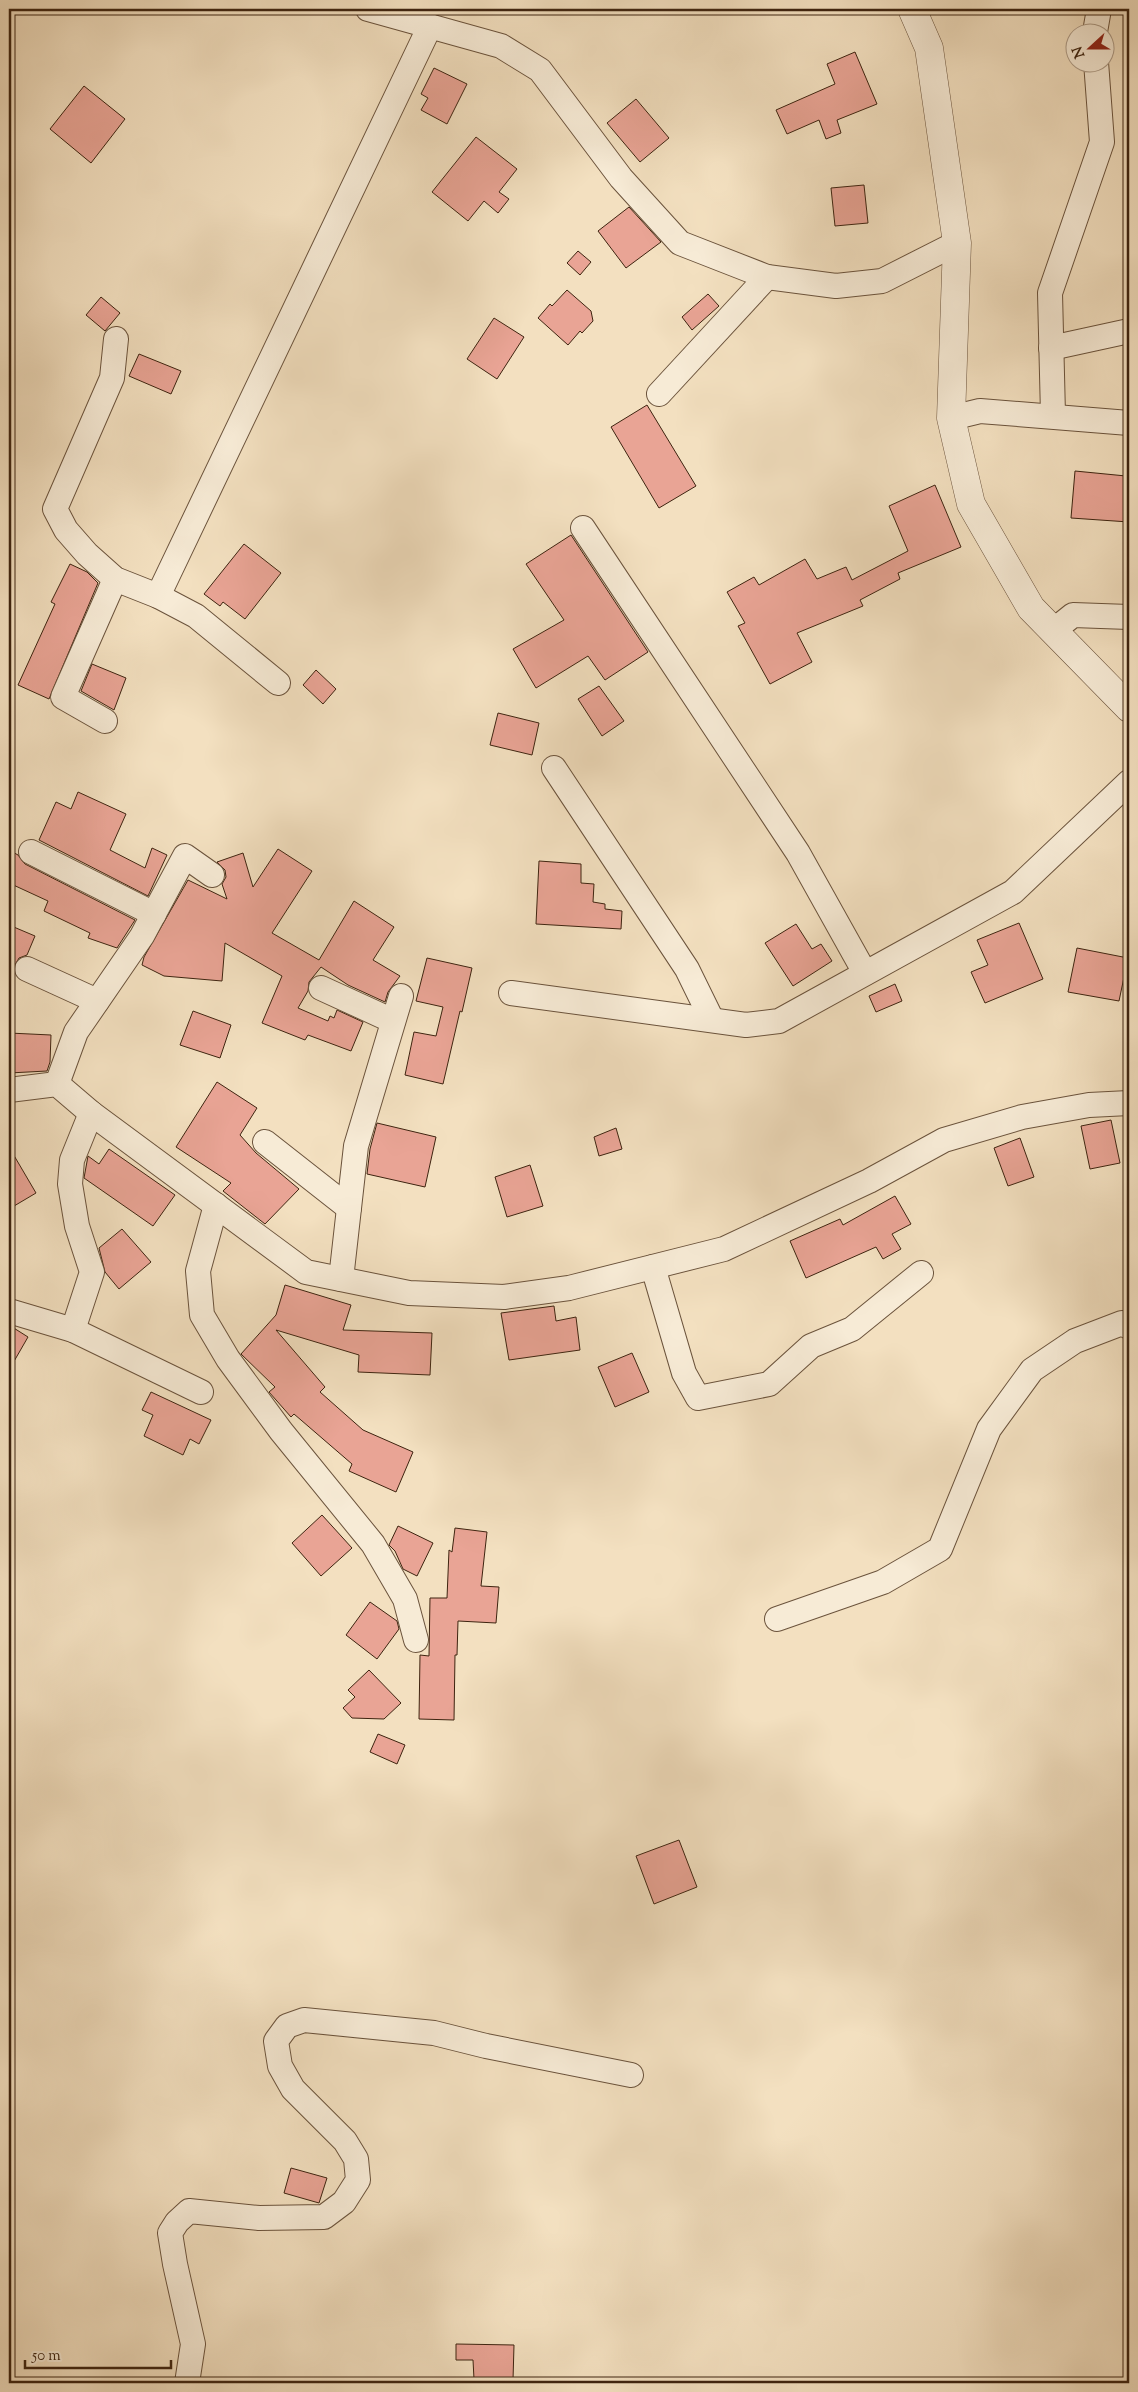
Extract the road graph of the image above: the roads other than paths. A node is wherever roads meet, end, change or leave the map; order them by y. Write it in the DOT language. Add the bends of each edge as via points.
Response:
graph roads {
  1 [pos="368,9"];
  2 [pos="912,9"];
  3 [pos="1099,9"];
  4 [pos="1097,22"];
  5 [pos="430,26"];
  6 [pos="1097,72"];
  7 [pos="957,243"];
  8 [pos="767,277"];
  9 [pos="1129,331"];
  10 [pos="116,339"];
  11 [pos="1052,348"];
  12 [pos="658,394"];
  13 [pos="1053,415"];
  14 [pos="951,418"];
  15 [pos="1129,423"];
  16 [pos="584,528"];
  17 [pos="115,579"];
  18 [pos="158,596"];
  19 [pos="1129,617"];
  20 [pos="1053,631"];
  21 [pos="278,682"];
  22 [pos="1129,708"];
  23 [pos="104,721"];
  24 [pos="554,768"];
  25 [pos="1129,782"];
  26 [pos="31,852"];
  27 [pos="212,875"];
  28 [pos="154,914"];
  29 [pos="28,969"];
  30 [pos="865,973"];
  31 [pos="321,988"];
  32 [pos="511,993"];
  33 [pos="401,996"];
  34 [pos="97,1001"];
  35 [pos="712,1020"];
  36 [pos="393,1021"];
  37 [pos="57,1084"];
  38 [pos="9,1090"];
  39 [pos="1129,1103"];
  40 [pos="91,1112"];
  41 [pos="265,1142"];
  42 [pos="216,1205"];
  43 [pos="349,1208"];
  44 [pos="653,1267"];
  45 [pos="921,1273"];
  46 [pos="341,1279"];
  47 [pos="9,1311"];
  48 [pos="1129,1327"];
  49 [pos="73,1330"];
  50 [pos="201,1392"];
  51 [pos="778,1619"];
  52 [pos="416,1640"];
  53 [pos="631,2075"];
  54 [pos="187,2383"];
  1 -- 5 [label="street"];
  2 -- 7 [label="street" via="929,48"];
  3 -- 4 [label="street"];
  5 -- 8 [label="street" via="501,46 540,70 621,178 680,243"];
  5 -- 18 [label="street"];
  6 -- 11 [label="street" via="1102,142 1050,293"];
  7 -- 8 [label="street" via="882,281 836,286"];
  7 -- 14 [label="street"];
  8 -- 12 [label="street"];
  9 -- 11 [label="street"];
  10 -- 17 [label="street" via="112,378 56,509 66,530"];
  11 -- 13 [label="street"];
  13 -- 14 [label="street" via="980,411"];
  13 -- 15 [label="street"];
  14 -- 20 [label="street" via="971,504 1031,608"];
  16 -- 30 [label="street" via="798,853"];
  17 -- 18 [label="street"];
  17 -- 23 [label="street" via="64,696"];
  18 -- 21 [label="street" via="196,616"];
  19 -- 20 [label="street" via="1073,615"];
  20 -- 22 [label="street"];
  24 -- 35 [label="street" via="687,969"];
  25 -- 30 [label="street" via="1013,892"];
  26 -- 28 [label="street"];
  27 -- 28 [label="street" via="185,856"];
  28 -- 34 [label="street"];
  29 -- 34 [label="street"];
  30 -- 35 [label="street" via="779,1021 746,1025"];
  31 -- 36 [label="street"];
  32 -- 35 [label="street"];
  33 -- 36 [label="street"];
  34 -- 37 [label="street" via="76,1032"];
  36 -- 43 [label="street" via="356,1146"];
  37 -- 38 [label="street"];
  37 -- 40 [label="street"];
  39 -- 44 [label="street" via="1089,1105 1022,1117 944,1140 724,1250"];
  40 -- 42 [label="street"];
  40 -- 49 [label="street" via="72,1160 70,1184 77,1226 92,1272"];
  41 -- 43 [label="street"];
  42 -- 46 [label="street" via="306,1272"];
  42 -- 52 [label="street" via="198,1271 202,1315 228,1359 281,1432 373,1544 405,1599"];
  43 -- 46 [label="street"];
  44 -- 45 [label="street" via="684,1373 698,1398 769,1384 811,1346 852,1329"];
  44 -- 46 [label="street" via="569,1288 504,1297 409,1293"];
  47 -- 49 [label="street"];
  48 -- 51 [label="street" via="1122,1323 1075,1341 1032,1370 989,1429 940,1549 884,1582"];
  49 -- 50 [label="street"];
  53 -- 54 [label="street" via="434,2033 304,2020 287,2026 276,2041 280,2066 293,2089 345,2141 356,2159 358,2180 344,2202 324,2216 259,2218 189,2211 177,2222 170,2233 192,2344"];
}
